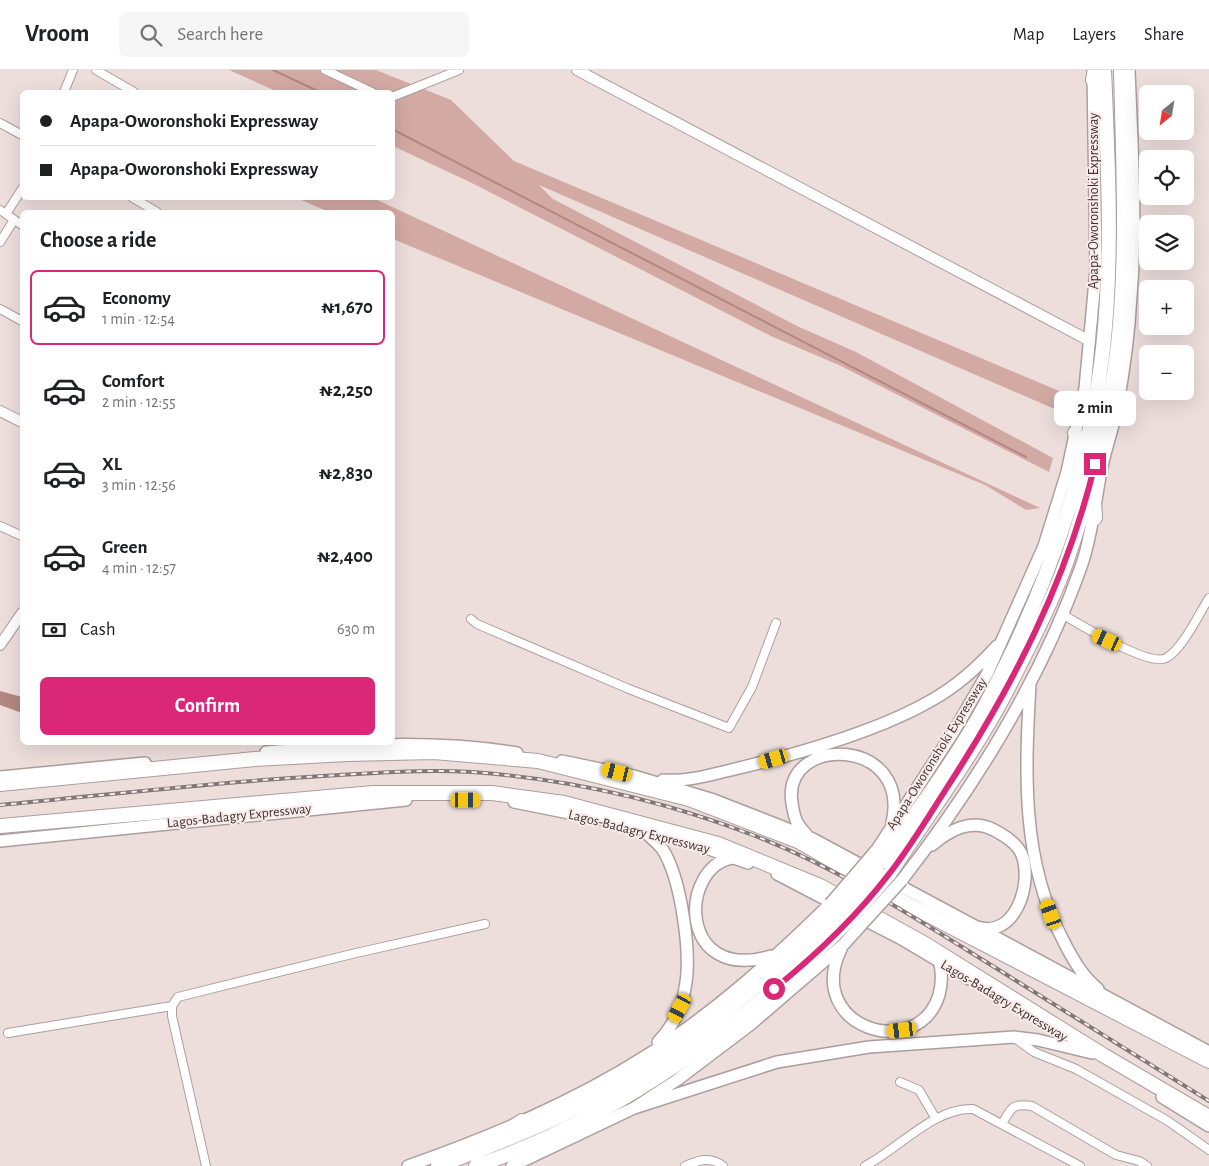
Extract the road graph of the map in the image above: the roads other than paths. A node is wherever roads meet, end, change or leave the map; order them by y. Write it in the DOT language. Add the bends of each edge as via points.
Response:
graph roads {
  1 [pos="73,70"];
  2 [pos="96,70"];
  3 [pos="325,70"];
  4 [pos="459,70"];
  5 [pos="577,70"];
  6 [pos="1120,70"];
  7 [pos="1129,70"];
  8 [pos="1099,72"];
  9 [pos="65,90"];
  10 [pos="131,90"];
  11 [pos="368,90"];
  12 [pos="395,96"];
  13 [pos="0,123"];
  14 [pos="20,134"];
  15 [pos="20,191"];
  16 [pos="136,200"];
  17 [pos="154,210"];
  18 [pos="3,212"];
  19 [pos="14,220"];
  20 [pos="20,224"];
  21 [pos="0,242"];
  22 [pos="0,309"];
  23 [pos="20,320"];
  24 [pos="1090,342"];
  25 [pos="0,411"];
  26 [pos="20,421"];
  27 [pos="1081,435"];
  28 [pos="1085,467"];
  29 [pos="1093,497"];
  30 [pos="1080,515"];
  31 [pos="1095,518"];
  32 [pos="0,526"];
  33 [pos="20,535"];
  34 [pos="1209,598"];
  35 [pos="1062,614"];
  36 [pos="20,617"];
  37 [pos="471,619"];
  38 [pos="776,623"];
  39 [pos="1008,628"];
  40 [pos="0,645"];
  41 [pos="1030,678"];
  42 [pos="360,745"];
  43 [pos="395,745"];
  44 [pos="0,776"];
  45 [pos="634,776"];
  46 [pos="0,784"];
  47 [pos="0,826"];
  48 [pos="891,829"];
  49 [pos="644,831"];
  50 [pos="811,838"];
  51 [pos="0,840"];
  52 [pos="921,854"];
  53 [pos="733,858"];
  54 [pos="872,864"];
  55 [pos="896,877"];
  56 [pos="846,914"];
  57 [pos="485,924"];
  58 [pos="970,925"];
  59 [pos="844,944"];
  60 [pos="775,955"];
  61 [pos="939,961"];
  62 [pos="1113,1002"];
  63 [pos="172,1006"];
  64 [pos="8,1033"];
  65 [pos="1014,1037"];
  66 [pos="1209,1052"];
  67 [pos="1092,1053"];
  68 [pos="648,1055"];
  69 [pos="1209,1061"];
  70 [pos="900,1082"];
  71 [pos="634,1108"];
  72 [pos="1209,1117"];
  73 [pos="936,1119"];
  74 [pos="1002,1124"];
  75 [pos="524,1126"];
  76 [pos="1209,1126"];
  77 [pos="478,1145"];
  78 [pos="1209,1150"];
  79 [pos="871,1165"];
  80 [pos="206,1166"];
  81 [pos="408,1166"];
  82 [pos="438,1166"];
  83 [pos="476,1166"];
  84 [pos="512,1166"];
  85 [pos="685,1166"];
  86 [pos="723,1166"];
  87 [pos="1080,1166"];
  88 [pos="1147,1166"];
  1 -- 9 [label="street"];
  2 -- 10 [label="street"];
  3 -- 11 [label="street"];
  4 -- 12 [label="street"];
  5 -- 24 [label="street"];
  6 -- 28 [label="highway, Apapa-Oworonshoki Expressway" via="1125,212 1121,317 1114,370"];
  7 -- 28 [label="main road, Apapa-Oworonshoki Expressway" via="1133,174 1131,296 1117,409"];
  8 -- 24 [label="main road, Apapa-Oworonshoki Expressway" via="1096,270"];
  8 -- 27 [label="highway, Apapa-Oworonshoki Expressway" via="1108,274 1103,349"];
  13 -- 14 [label="street"];
  15 -- 18 [label="street"];
  16 -- 17 [label="street"];
  18 -- 19 [label="street"];
  19 -- 20 [label="street"];
  19 -- 21 [label="street"];
  22 -- 23 [label="street"];
  24 -- 27 [label="main road, Apapa-Oworonshoki Expressway"];
  25 -- 26 [label="street"];
  27 -- 28 [label="highway"];
  27 -- 28 [label="main road, Apapa-Oworonshoki Expressway"];
  28 -- 29 [label="highway"];
  28 -- 30 [label="highway, Apapa-Oworonshoki Expressway"];
  28 -- 31 [label="main road, Apapa-Oworonshoki Expressway"];
  28 -- 39 [label="main road, Apapa-Oworonshoki Expressway" via="1044,546"];
  28 -- 54 [label="highway, Apapa-Oworonshoki Expressway" via="1056,550 986,704 954,757"];
  29 -- 30 [label="highway"];
  29 -- 31 [label="highway"];
  30 -- 55 [label="highway, Apapa-Oworonshoki Expressway" via="1048,605 1005,694"];
  31 -- 35 [label="main road, Apapa-Oworonshoki Expressway" via="1082,564"];
  32 -- 33 [label="street"];
  34 -- 35 [label="street" via="1174,652 1161,660 1153,660 1114,643"];
  35 -- 41 [label="main road, Apapa-Oworonshoki Expressway"];
  36 -- 40 [label="street"];
  37 -- 38 [label="street" via="629,689 729,728 752,688"];
  39 -- 45 [label="main road" via="997,646 972,672 933,700 886,722 785,756 686,780"];
  39 -- 48 [label="main road, Apapa-Oworonshoki Expressway" via="970,705"];
  41 -- 52 [label="main road, Apapa-Oworonshoki Expressway" via="995,746"];
  41 -- 62 [label="main road" via="1026,780 1030,836 1042,887 1056,927 1080,970"];
  42 -- 44 [label="main road"];
  43 -- 45 [label="main road" via="480,747"];
  45 -- 50 [label="main road" via="714,800"];
  46 -- 69 [label="highway" via="255,759 347,754 434,752 538,761 689,799 798,841 907,904"];
  47 -- 72 [label="highway, Lagos-Badagry Expressway" via="373,793 492,793 564,803 718,844 820,886 925,944"];
  48 -- 50 [label="main road" via="894,802 884,774 872,762 839,753 808,762 797,774 790,793 794,819"];
  48 -- 54 [label="main road, Apapa-Oworonshoki Expressway"];
  49 -- 51 [label="main road, Lagos-Badagry Expressway" via="502,800 395,800"];
  49 -- 53 [label="main road, Lagos-Badagry Expressway" via="699,845"];
  49 -- 68 [label="main road" via="663,850 676,883 688,963 680,1008"];
  50 -- 58 [label="main road"];
  52 -- 55 [label="main road, Apapa-Oworonshoki Expressway"];
  52 -- 58 [label="main road" via="960,826 972,825 986,826 1010,838 1022,854 1025,889 1013,915 998,926 983,929"];
  53 -- 60 [label="main road" via="712,870 702,883 695,908 699,932 711,948 729,959 754,961"];
  53 -- 61 [label="main road, Lagos-Badagry Expressway" via="774,873"];
  54 -- 56 [label="highway, Apapa-Oworonshoki Expressway, bridge"];
  55 -- 56 [label="highway, Apapa-Oworonshoki Expressway, bridge"];
  56 -- 59 [label="main road, Apapa-Oworonshoki Expressway"];
  56 -- 60 [label="main road, Apapa-Oworonshoki Expressway"];
  56 -- 75 [label="highway, Apapa-Oworonshoki Expressway" via="674,1050 594,1098"];
  56 -- 83 [label="highway, Apapa-Oworonshoki Expressway" via="787,979 689,1058 568,1128 512,1154"];
  57 -- 63 [label="street" via="178,997"];
  58 -- 62 [label="main road"];
  59 -- 61 [label="main road" via="832,973 838,1001 855,1021 888,1032 918,1023 929,1013 941,987"];
  59 -- 71 [label="main road, Apapa-Oworonshoki Expressway" via="733,1039"];
  60 -- 68 [label="main road, Apapa-Oworonshoki Expressway"];
  61 -- 67 [label="main road, Lagos-Badagry Expressway"];
  62 -- 66 [label="main road"];
  63 -- 64 [label="street"];
  63 -- 80 [label="street"];
  65 -- 67 [label="main road"];
  65 -- 71 [label="main road" via="868,1047 785,1061"];
  65 -- 78 [label="street" via="1034,1052 1076,1069 1168,1121"];
  67 -- 76 [label="main road, Lagos-Badagry Expressway"];
  68 -- 75 [label="main road, Apapa-Oworonshoki Expressway"];
  70 -- 73 [label="street" via="919,1090"];
  71 -- 84 [label="main road, Apapa-Oworonshoki Expressway"];
  73 -- 74 [label="street" via="953,1110 973,1109"];
  73 -- 79 [label="street"];
  74 -- 87 [label="street"];
  74 -- 88 [label="street" via="1013,1106 1032,1106 1116,1155"];
  75 -- 77 [label="highway, Apapa-Oworonshoki Expressway"];
  75 -- 77 [label="highway"];
  77 -- 81 [label="main road, Apapa-Oworonshoki Expressway"];
  77 -- 82 [label="highway, Apapa-Oworonshoki Expressway"];
  85 -- 86 [label="street" via="702,1159"];
}
